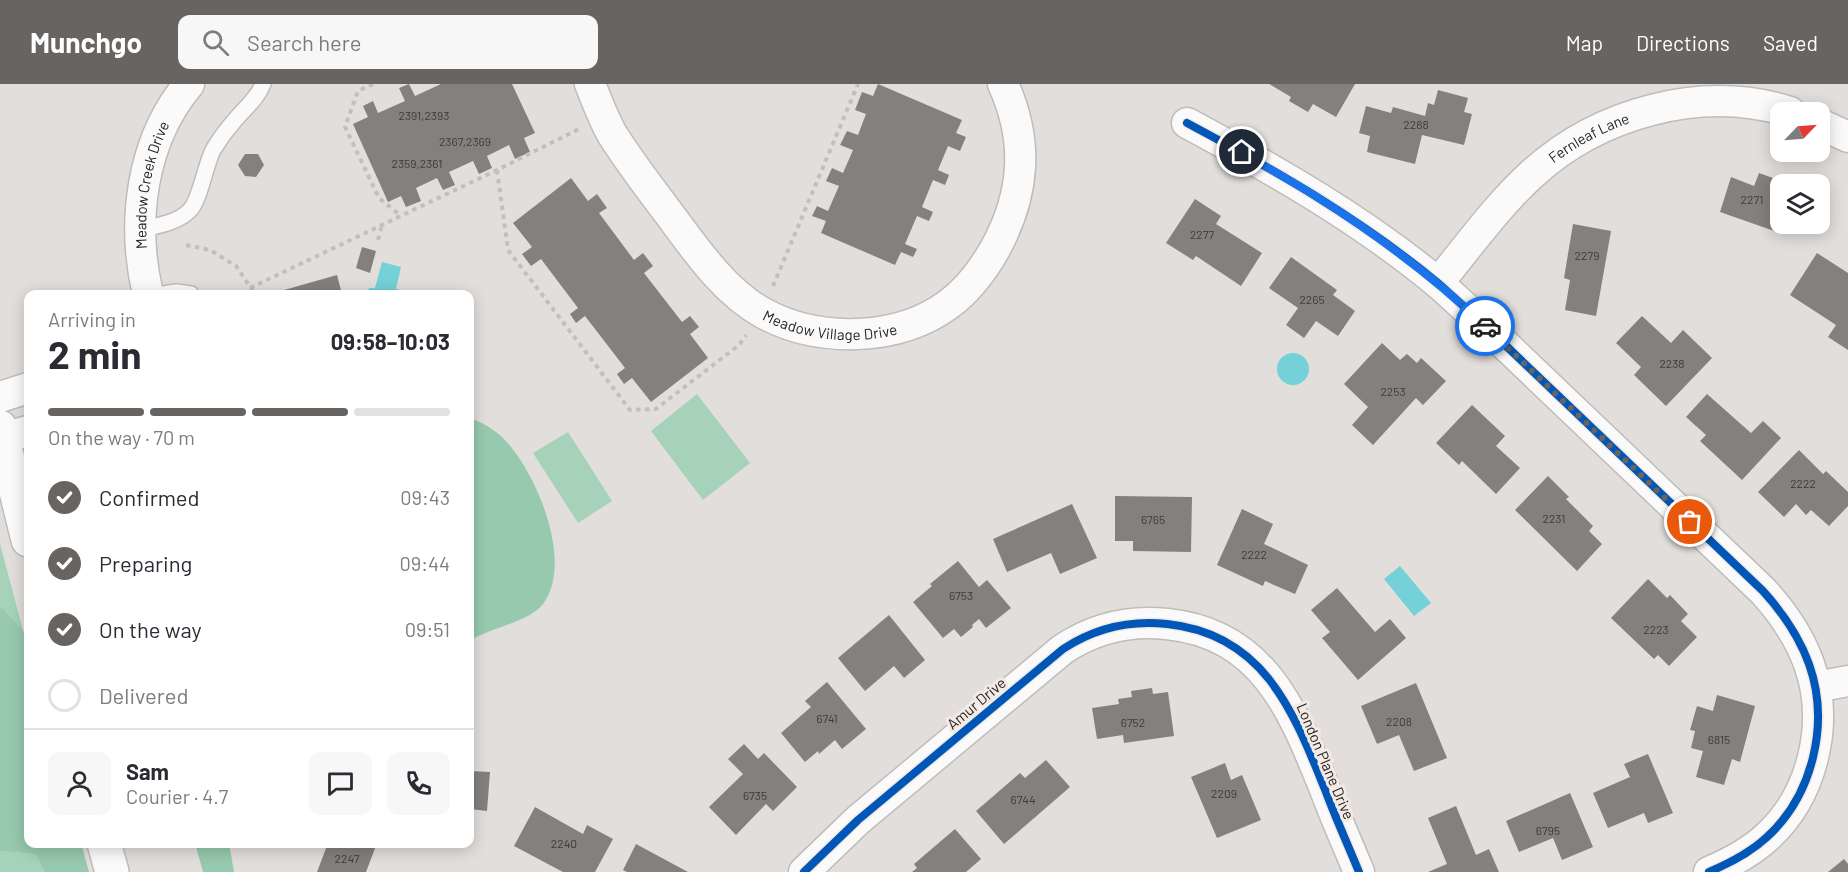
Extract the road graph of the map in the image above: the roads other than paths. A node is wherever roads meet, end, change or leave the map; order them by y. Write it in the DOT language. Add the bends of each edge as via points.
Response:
graph roads {
  1 [pos="189,84"];
  2 [pos="263,84"];
  3 [pos="590,84"];
  4 [pos="1005,89"];
  5 [pos="1770,107"];
  6 [pos="1187,123"];
  7 [pos="1830,129"];
  8 [pos="1848,137"];
  9 [pos="139,230"];
  10 [pos="1438,283"];
  11 [pos="147,290"];
  12 [pos="24,389"];
  13 [pos="0,397"];
  14 [pos="11,432"];
  15 [pos="24,515"];
  16 [pos="1197,630"];
  17 [pos="1848,681"];
  18 [pos="1816,687"];
  19 [pos="105,848"];
  20 [pos="112,872"];
  21 [pos="804,872"];
  22 [pos="1359,872"];
  23 [pos="1709,872"];
  1 -- 9 [label="street, Meadow Creek Drive" via="163,126 147,166"];
  2 -- 9 [label="lane" via="213,150 190,210 174,220"];
  3 -- 4 [label="street, Meadow Village Drive" via="612,133 641,177 722,280 761,312 793,326 828,333 867,332 916,322 949,304 977,276 1002,236 1019,186 1021,148 1015,114"];
  5 -- 10 [label="street, Fernleaf Lane" via="1737,100 1671,104 1596,130 1562,150 1519,187"];
  6 -- 10 [label="street" via="1317,196"];
  7 -- 8 [label="street"];
  9 -- 11 [label="street, Meadow Creek Drive"];
  10 -- 18 [label="street" via="1778,607 1797,636"];
  12 -- 13 [label="street"];
  14 -- 15 [label="main road"];
  16 -- 21 [label="street, Amur Drive" via="1138,623 1095,631 1079,639 1039,667 858,820"];
  16 -- 22 [label="street, London Plane Drive" via="1239,650 1275,685 1296,722"];
  17 -- 18 [label="street"];
  18 -- 23 [label="street" via="1816,742 1801,793 1767,838"];
  19 -- 20 [label="main road"];
}
